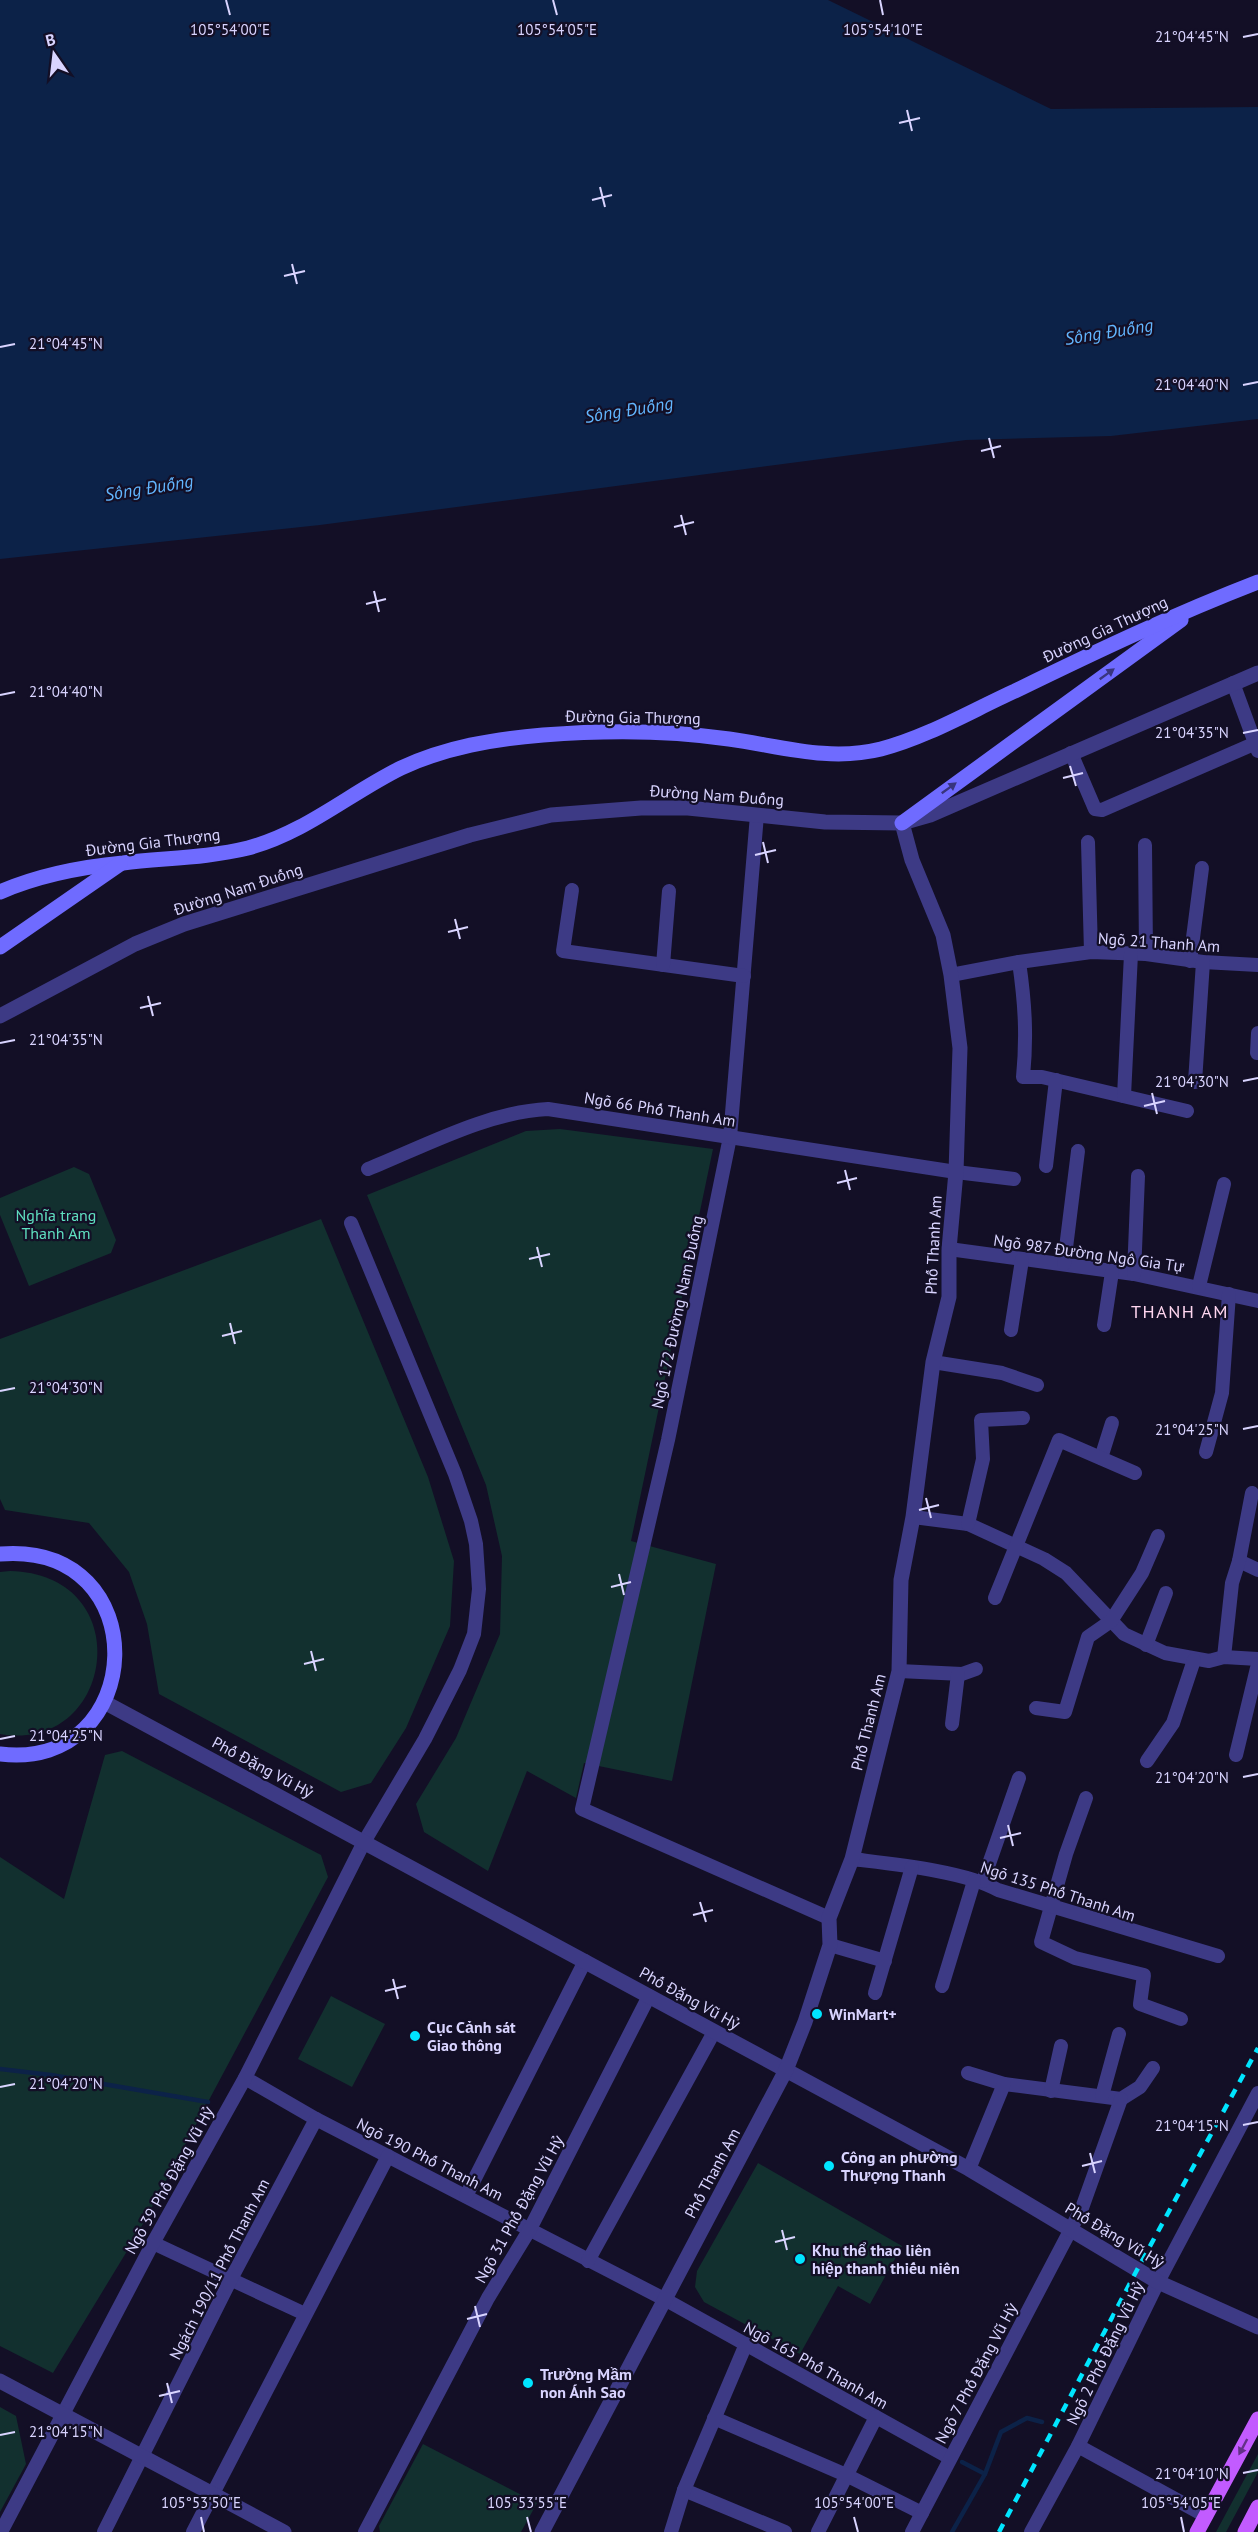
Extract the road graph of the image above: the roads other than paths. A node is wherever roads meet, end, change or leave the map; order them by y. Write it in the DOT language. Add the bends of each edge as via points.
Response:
graph roads {
  1 [pos="1258,582"];
  2 [pos="1258,588"];
  3 [pos="1234,591"];
  4 [pos="1204,603"];
  5 [pos="1258,673"];
  6 [pos="1233,683"];
  7 [pos="1257,748"];
  8 [pos="1071,753"];
  9 [pos="757,815"];
  10 [pos="902,823"];
  11 [pos="1089,842"];
  12 [pos="1145,845"];
  13 [pos="122,863"];
  14 [pos="1202,868"];
  15 [pos="572,890"];
  16 [pos="0,891"];
  17 [pos="669,891"];
  18 [pos="0,947"];
  19 [pos="1091,952"];
  20 [pos="1131,954"];
  21 [pos="1146,954"];
  22 [pos="1019,962"];
  23 [pos="1196,962"];
  24 [pos="663,965"];
  25 [pos="1258,965"];
  26 [pos="951,975"];
  27 [pos="744,976"];
  28 [pos="0,1016"];
  29 [pos="1258,1033"];
  30 [pos="1257,1053"];
  31 [pos="1056,1080"];
  32 [pos="1195,1082"];
  33 [pos="1124,1096"];
  34 [pos="1187,1111"];
  35 [pos="730,1137"];
  36 [pos="1078,1151"];
  37 [pos="1046,1166"];
  38 [pos="368,1169"];
  39 [pos="956,1172"];
  40 [pos="1138,1176"];
  41 [pos="1014,1179"];
  42 [pos="1224,1184"];
  43 [pos="351,1222"];
  44 [pos="949,1249"];
  45 [pos="1022,1260"];
  46 [pos="1064,1264"];
  47 [pos="1112,1272"];
  48 [pos="1134,1274"];
  49 [pos="1199,1286"];
  50 [pos="1229,1294"];
  51 [pos="1258,1301"];
  52 [pos="1104,1325"];
  53 [pos="1011,1330"];
  54 [pos="933,1362"];
  55 [pos="1037,1385"];
  56 [pos="1023,1418"];
  57 [pos="1112,1423"];
  58 [pos="1206,1452"];
  59 [pos="1101,1458"];
  60 [pos="1135,1473"];
  61 [pos="1252,1493"];
  62 [pos="913,1516"];
  63 [pos="968,1524"];
  64 [pos="1158,1536"];
  65 [pos="1016,1546"];
  66 [pos="0,1554"];
  67 [pos="1239,1562"];
  68 [pos="1258,1570"];
  69 [pos="1166,1593"];
  70 [pos="995,1598"];
  71 [pos="1111,1621"];
  72 [pos="1146,1645"];
  73 [pos="1224,1657"];
  74 [pos="1258,1659"];
  75 [pos="1194,1660"];
  76 [pos="1258,1664"];
  77 [pos="976,1669"];
  78 [pos="899,1671"];
  79 [pos="958,1674"];
  80 [pos="104,1702"];
  81 [pos="1036,1707"];
  82 [pos="952,1724"];
  83 [pos="0,1754"];
  84 [pos="1236,1755"];
  85 [pos="1147,1761"];
  86 [pos="1018,1778"];
  87 [pos="1086,1798"];
  88 [pos="364,1842"];
  89 [pos="852,1859"];
  90 [pos="912,1868"];
  91 [pos="978,1881"];
  92 [pos="1052,1907"];
  93 [pos="829,1918"];
  94 [pos="830,1945"];
  95 [pos="1218,1956"];
  96 [pos="585,1961"];
  97 [pos="885,1961"];
  98 [pos="942,1986"];
  99 [pos="875,1993"];
  100 [pos="649,1996"];
  101 [pos="1181,2019"];
  102 [pos="714,2032"];
  103 [pos="1119,2034"];
  104 [pos="1060,2046"];
  105 [pos="1153,2068"];
  106 [pos="786,2070"];
  107 [pos="968,2073"];
  108 [pos="245,2078"];
  109 [pos="1004,2085"];
  110 [pos="1051,2091"];
  111 [pos="1258,2093"];
  112 [pos="1102,2096"];
  113 [pos="1121,2099"];
  114 [pos="316,2119"];
  115 [pos="388,2156"];
  116 [pos="969,2169"];
  117 [pos="466,2196"];
  118 [pos="530,2229"];
  119 [pos="1069,2229"];
  120 [pos="153,2243"];
  121 [pos="588,2261"];
  122 [pos="231,2279"];
  123 [pos="1158,2282"];
  124 [pos="666,2300"];
  125 [pos="305,2314"];
  126 [pos="1258,2327"];
  127 [pos="746,2344"];
  128 [pos="0,2381"];
  129 [pos="63,2415"];
  130 [pos="876,2417"];
  131 [pos="714,2418"];
  132 [pos="1258,2419"];
  133 [pos="1078,2446"];
  134 [pos="142,2457"];
  135 [pos="950,2458"];
  136 [pos="846,2475"];
  137 [pos="684,2490"];
  138 [pos="213,2494"];
  139 [pos="1258,2507"];
  140 [pos="922,2513"];
  141 [pos="1206,2516"];
  142 [pos="756,2526"];
  143 [pos="1,2532"];
  144 [pos="104,2532"];
  145 [pos="193,2532"];
  146 [pos="284,2532"];
  147 [pos="365,2532"];
  148 [pos="542,2532"];
  149 [pos="671,2532"];
  150 [pos="785,2532"];
  151 [pos="818,2532"];
  152 [pos="912,2532"];
  153 [pos="1031,2532"];
  154 [pos="1197,2532"];
  155 [pos="1245,2532"];
  1 -- 3 [label="main road, Đường Gia Thượng"];
  2 -- 3 [label="main road"];
  3 -- 4 [label="main road, Đường Gia Thượng"];
  10 -- 4 [label="main road, one-way"];
  4 -- 13 [label="main road, Đường Gia Thượng" via="933,730 880,749 857,754 817,754 731,739 662,733 583,732 504,739 420,760 269,841 215,854"];
  5 -- 6 [label="street, Đường Nam Đuống"];
  6 -- 7 [label="street"];
  6 -- 8 [label="street, Đường Nam Đuống"];
  7 -- 8 [label="street" via="1102,810 1095,808"];
  8 -- 10 [label="street, Đường Nam Đuống" via="930,815"];
  9 -- 10 [label="street, Đường Nam Đuống" via="825,822"];
  9 -- 27 [label="street, Ngõ 172 Đường Nam Đuống"];
  9 -- 28 [label="street, Đường Nam Đuống" via="688,808 595,810 551,815 470,835 184,924 135,945"];
  10 -- 26 [label="street, Phố Thanh Am" via="912,860 943,935"];
  11 -- 19 [label="street"];
  12 -- 21 [label="street"];
  13 -- 16 [label="main road, Đường Gia Thượng" via="43,877"];
  13 -- 18 [label="main road"];
  14 -- 23 [label="street"];
  15 -- 24 [label="street" via="563,951"];
  17 -- 24 [label="street"];
  19 -- 20 [label="street, Ngõ 21 Thanh Am"];
  19 -- 22 [label="street, Ngõ 21 Thanh Am"];
  20 -- 21 [label="street, Ngõ 21 Thanh Am"];
  20 -- 33 [label="street"];
  21 -- 23 [label="street, Ngõ 21 Thanh Am"];
  22 -- 26 [label="street, Ngõ 21 Thanh Am"];
  22 -- 31 [label="street" via="1027,1039 1023,1077"];
  23 -- 25 [label="street, Ngõ 21 Thanh Am"];
  23 -- 32 [label="street"];
  24 -- 27 [label="street"];
  26 -- 39 [label="street, Phố Thanh Am" via="960,1048"];
  27 -- 35 [label="street, Ngõ 172 Đường Nam Đuống"];
  29 -- 30 [label="street"];
  31 -- 33 [label="street"];
  31 -- 37 [label="street"];
  33 -- 34 [label="street"];
  35 -- 38 [label="street, Ngõ 66 Phố Thanh Am" via="570,1111 522,1111"];
  35 -- 39 [label="street, Ngõ 66 Phố Thanh Am"];
  35 -- 93 [label="street, Ngõ 172 Đường Nam Đuống" via="668,1440 582,1809"];
  36 -- 46 [label="street"];
  39 -- 41 [label="street, Ngõ 66 Phố Thanh Am"];
  39 -- 44 [label="street, Phố Thanh Am"];
  40 -- 48 [label="street"];
  42 -- 49 [label="street"];
  43 -- 88 [label="street, Ngõ 39 Phố Đặng Vũ Hỷ" via="463,1498 476,1544 479,1589 474,1634 460,1670 425,1739"];
  44 -- 45 [label="street, Ngõ 987 Đường Ngô Gia Tự"];
  44 -- 54 [label="street, Phố Thanh Am" via="949,1297"];
  45 -- 46 [label="street, Ngõ 987 Đường Ngô Gia Tự"];
  45 -- 53 [label="street"];
  46 -- 47 [label="street, Ngõ 987 Đường Ngô Gia Tự"];
  47 -- 48 [label="street, Ngõ 987 Đường Ngô Gia Tự"];
  47 -- 52 [label="street"];
  48 -- 49 [label="street, Ngõ 987 Đường Ngô Gia Tự"];
  49 -- 50 [label="street, Ngõ 987 Đường Ngô Gia Tự"];
  50 -- 51 [label="street, Ngõ 987 Đường Ngô Gia Tự"];
  50 -- 58 [label="street" via="1222,1393"];
  54 -- 55 [label="street" via="1002,1373"];
  54 -- 62 [label="street, Phố Thanh Am"];
  56 -- 63 [label="street" via="981,1420 983,1459"];
  57 -- 59 [label="street"];
  59 -- 60 [label="street"];
  59 -- 65 [label="street" via="1059,1440"];
  61 -- 67 [label="street"];
  62 -- 63 [label="street"];
  62 -- 78 [label="street, Phố Thanh Am" via="901,1580"];
  63 -- 65 [label="street"];
  64 -- 71 [label="street" via="1142,1573"];
  65 -- 70 [label="street"];
  65 -- 71 [label="street" via="1066,1573"];
  66 -- 80 [label="main road" via="49,1559 79,1575 101,1601 116,1647 114,1678"];
  67 -- 68 [label="street"];
  67 -- 73 [label="street" via="1232,1583"];
  69 -- 72 [label="street"];
  71 -- 72 [label="street" via="1124,1634"];
  71 -- 81 [label="street" via="1088,1637 1065,1712"];
  72 -- 75 [label="street"];
  73 -- 74 [label="street"];
  73 -- 75 [label="street"];
  75 -- 85 [label="street" via="1173,1723"];
  76 -- 84 [label="street"];
  77 -- 79 [label="street"];
  78 -- 79 [label="street"];
  78 -- 89 [label="street, Phố Thanh Am"];
  79 -- 82 [label="street"];
  80 -- 83 [label="main road" via="82,1730 56,1746 26,1754"];
  80 -- 88 [label="street, Phố Đặng Vũ Hỷ"];
  86 -- 91 [label="street"];
  87 -- 92 [label="street"];
  88 -- 96 [label="street, Phố Đặng Vũ Hỷ"];
  88 -- 108 [label="street, Ngõ 39 Phố Đặng Vũ Hỷ"];
  89 -- 90 [label="street, Ngõ 135 Phố Thanh Am"];
  89 -- 93 [label="street, Phố Thanh Am"];
  90 -- 91 [label="street, Ngõ 135 Phố Thanh Am"];
  90 -- 97 [label="street"];
  91 -- 92 [label="street, Ngõ 135 Phố Thanh Am"];
  91 -- 98 [label="street"];
  92 -- 95 [label="street, Ngõ 135 Phố Thanh Am"];
  92 -- 101 [label="street" via="1041,1942 1075,1958 1144,1975 1140,2004"];
  93 -- 94 [label="street, Phố Thanh Am"];
  94 -- 97 [label="street"];
  94 -- 106 [label="street, Phố Thanh Am"];
  96 -- 100 [label="street, Phố Đặng Vũ Hỷ"];
  96 -- 117 [label="street"];
  97 -- 99 [label="street"];
  100 -- 102 [label="street, Phố Đặng Vũ Hỷ"];
  100 -- 118 [label="street, Ngõ 31 Phố Đặng Vũ Hỷ"];
  102 -- 106 [label="street, Phố Đặng Vũ Hỷ"];
  102 -- 121 [label="street"];
  103 -- 112 [label="street"];
  104 -- 110 [label="street"];
  105 -- 113 [label="street" via="1140,2087"];
  106 -- 116 [label="street, Phố Đặng Vũ Hỷ"];
  106 -- 124 [label="street, Phố Thanh Am"];
  107 -- 109 [label="street"];
  108 -- 114 [label="street, Ngõ 190 Phố Thanh Am"];
  108 -- 120 [label="street, Ngõ 39 Phố Đặng Vũ Hỷ"];
  109 -- 110 [label="street"];
  109 -- 116 [label="street"];
  110 -- 112 [label="street"];
  111 -- 123 [label="street, Ngõ 2 Phố Đặng Vũ Hỷ"];
  112 -- 113 [label="street"];
  113 -- 119 [label="street, Ngõ 7 Phố Đặng Vũ Hỷ" via="1082,2208"];
  114 -- 115 [label="street, Ngõ 190 Phố Thanh Am"];
  114 -- 122 [label="street, Ngách 190/11 Phố Thanh Am"];
  115 -- 117 [label="street, Ngõ 190 Phố Thanh Am"];
  115 -- 125 [label="street"];
  116 -- 119 [label="street, Phố Đặng Vũ Hỷ"];
  117 -- 118 [label="street, Ngõ 190 Phố Thanh Am"];
  118 -- 121 [label="street, Ngõ 190 Phố Thanh Am"];
  118 -- 147 [label="street, Ngõ 31 Phố Đặng Vũ Hỷ" via="488,2298"];
  119 -- 123 [label="street, Phố Đặng Vũ Hỷ"];
  119 -- 135 [label="street, Ngõ 7 Phố Đặng Vũ Hỷ"];
  120 -- 122 [label="street"];
  120 -- 129 [label="street, Ngõ 39 Phố Đặng Vũ Hỷ"];
  121 -- 124 [label="street, Ngõ 190 Phố Thanh Am"];
  122 -- 125 [label="street"];
  122 -- 134 [label="street, Ngách 190/11 Phố Thanh Am"];
  123 -- 126 [label="street, Phố Đặng Vũ Hỷ"];
  123 -- 133 [label="street, Ngõ 2 Phố Đặng Vũ Hỷ"];
  124 -- 127 [label="street, Ngõ 165 Phố Thanh Am"];
  124 -- 148 [label="street, Phố Thanh Am"];
  125 -- 138 [label="street"];
  127 -- 130 [label="street, Ngõ 165 Phố Thanh Am"];
  127 -- 131 [label="street"];
  128 -- 129 [label="street"];
  129 -- 134 [label="street"];
  129 -- 143 [label="street, Ngõ 39 Phố Đặng Vũ Hỷ"];
  130 -- 135 [label="street, Ngõ 165 Phố Thanh Am"];
  130 -- 136 [label="street"];
  131 -- 136 [label="street"];
  131 -- 137 [label="street"];
  132 -- 141 [label="main road, one-way"];
  133 -- 141 [label="street"];
  133 -- 153 [label="street, Ngõ 2 Phố Đặng Vũ Hỷ"];
  134 -- 138 [label="street"];
  134 -- 144 [label="street, Ngách 190/11 Phố Thanh Am"];
  135 -- 140 [label="street, Ngõ 7 Phố Đặng Vũ Hỷ"];
  136 -- 140 [label="street"];
  136 -- 151 [label="street"];
  137 -- 142 [label="street"];
  137 -- 149 [label="street"];
  138 -- 145 [label="street"];
  138 -- 146 [label="street"];
  139 -- 155 [label="main road"];
  140 -- 152 [label="street, Ngõ 7 Phố Đặng Vũ Hỷ"];
  141 -- 154 [label="main road"];
  142 -- 150 [label="street"];
}
